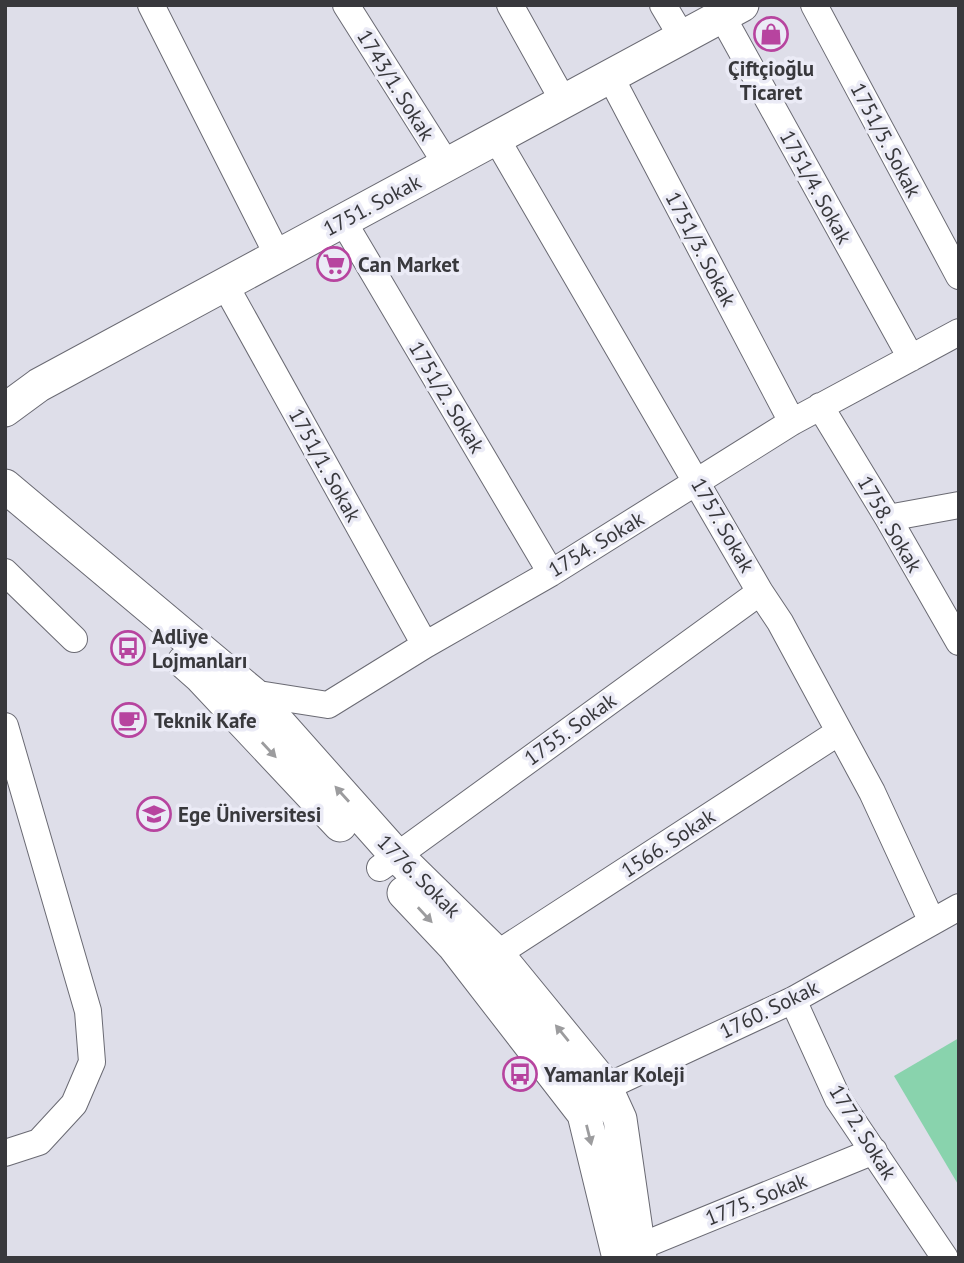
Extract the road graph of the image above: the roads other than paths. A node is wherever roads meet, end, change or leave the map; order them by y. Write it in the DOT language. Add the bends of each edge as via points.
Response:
graph roads {
  1 [pos="150,5"];
  2 [pos="345,5"];
  3 [pos="510,5"];
  4 [pos="663,5"];
  5 [pos="814,5"];
  6 [pos="732,11"];
  7 [pos="682,37"];
  8 [pos="610,76"];
  9 [pos="564,102"];
  10 [pos="496,138"];
  11 [pos="447,165"];
  12 [pos="343,221"];
  13 [pos="278,256"];
  14 [pos="959,276"];
  15 [pos="225,285"];
  16 [pos="959,332"];
  17 [pos="911,358"];
  18 [pos="820,406"];
  19 [pos="5,411"];
  20 [pos="792,422"];
  21 [pos="698,482"];
  22 [pos="5,486"];
  23 [pos="959,505"];
  24 [pos="888,518"];
  25 [pos="5,572"];
  26 [pos="551,573"];
  27 [pos="760,592"];
  28 [pos="74,639"];
  29 [pos="959,642"];
  30 [pos="425,645"];
  31 [pos="237,696"];
  32 [pos="5,726"];
  33 [pos="839,732"];
  34 [pos="388,861"];
  35 [pos="959,907"];
  36 [pos="932,922"];
  37 [pos="497,954"];
  38 [pos="793,1000"];
  39 [pos="606,1086"];
  40 [pos="575,1103"];
  41 [pos="874,1151"];
  42 [pos="5,1153"];
  43 [pos="633,1254"];
  44 [pos="943,1257"];
  1 -- 13 [label="street"];
  2 -- 11 [label="street, 1743/1. Sokak"];
  3 -- 9 [label="street"];
  4 -- 7 [label="street"];
  5 -- 14 [label="street, 1751/5. Sokak"];
  6 -- 7 [label="street, 1751. Sokak"];
  6 -- 17 [label="street, 1751/4. Sokak"];
  7 -- 8 [label="street, 1751. Sokak"];
  8 -- 9 [label="street, 1751. Sokak"];
  8 -- 20 [label="street, 1751/3. Sokak"];
  9 -- 10 [label="street, 1751. Sokak"];
  10 -- 11 [label="street, 1751. Sokak"];
  10 -- 21 [label="street, 1757. Sokak"];
  11 -- 12 [label="street, 1751. Sokak"];
  12 -- 13 [label="street, 1751. Sokak"];
  12 -- 26 [label="street, 1751/2. Sokak"];
  13 -- 15 [label="street, 1751. Sokak"];
  15 -- 19 [label="street, 1751. Sokak" via="39,385"];
  15 -- 30 [label="street, 1751/1. Sokak"];
  16 -- 17 [label="street, 1754. Sokak"];
  17 -- 18 [label="street, 1754. Sokak"];
  18 -- 20 [label="street, 1754. Sokak"];
  18 -- 24 [label="street, 1758. Sokak"];
  20 -- 21 [label="street, 1754. Sokak"];
  21 -- 26 [label="street, 1754. Sokak"];
  21 -- 27 [label="street, 1757. Sokak"];
  22 -- 31 [label="street, 1776. Sokak" via="90,558 113,599 201,677"];
  23 -- 24 [label="street"];
  24 -- 29 [label="street, 1758. Sokak"];
  25 -- 28 [label="street"];
  26 -- 30 [label="street, 1754. Sokak"];
  27 -- 33 [label="street, 1757. Sokak"];
  27 -- 34 [label="street, 1755. Sokak"];
  30 -- 31 [label="street, 1754. Sokak" via="328,705"];
  31 -- 34 [label="street, 1776. Sokak"];
  32 -- 42 [label="street" via="88,1011 92,1062 74,1104 39,1142"];
  33 -- 36 [label="street, 1757. Sokak"];
  33 -- 37 [label="street, 1566. Sokak"];
  34 -- 37 [label="street, 1776. Sokak"];
  34 -- 40 [label="street, 1776. Sokak, one-way"];
  35 -- 36 [label="street, 1760. Sokak"];
  36 -- 38 [label="street, 1760. Sokak"];
  39 -- 37 [label="street, 1776. Sokak, one-way"];
  38 -- 39 [label="street, 1760. Sokak"];
  38 -- 41 [label="street, 1772. Sokak" via="838,1099"];
  39 -- 40 [label="street, 1760. Sokak"];
  39 -- 43 [label="street, 1776. Sokak" via="620,1119"];
  40 -- 43 [label="street, 1776. Sokak, one-way" via="584,1114"];
  41 -- 43 [label="street, 1775. Sokak"];
  41 -- 44 [label="street, 1772. Sokak"];
}
